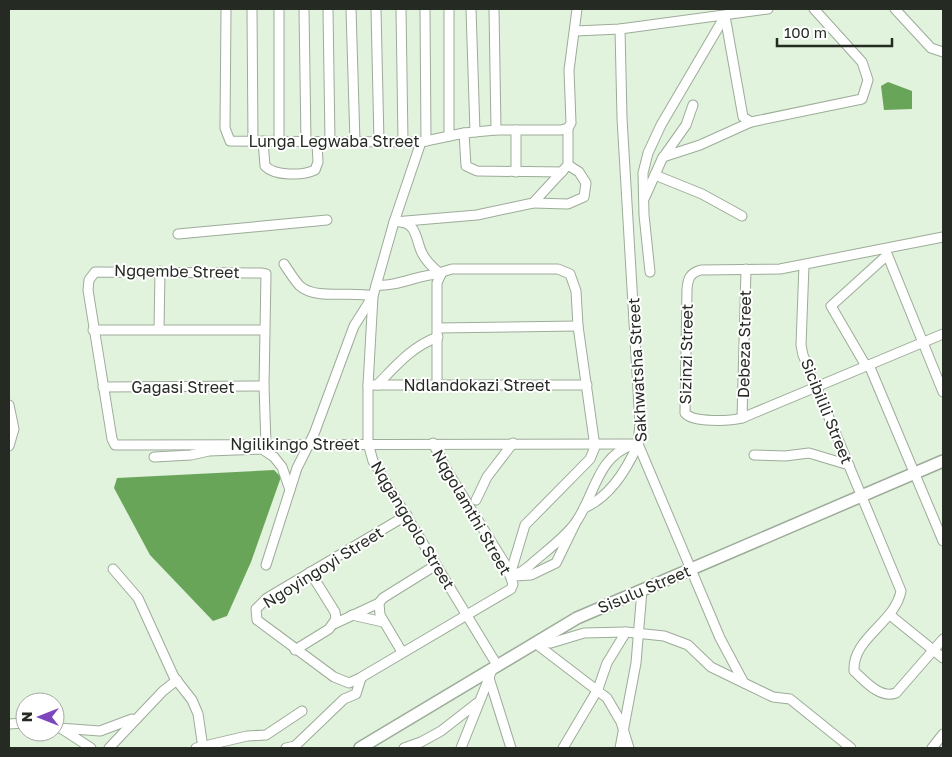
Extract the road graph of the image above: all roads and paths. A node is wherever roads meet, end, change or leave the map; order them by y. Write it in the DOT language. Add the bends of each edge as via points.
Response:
graph roads {
  1 [pos="226,9"];
  2 [pos="252,9"];
  3 [pos="280,9"];
  4 [pos="304,9"];
  5 [pos="328,9"];
  6 [pos="351,9"];
  7 [pos="376,9"];
  8 [pos="401,9"];
  9 [pos="425,9"];
  10 [pos="449,9"];
  11 [pos="471,9"];
  12 [pos="494,9"];
  13 [pos="577,9"];
  14 [pos="768,9"];
  15 [pos="814,9"];
  16 [pos="895,9"];
  17 [pos="725,16"];
  18 [pos="620,29"];
  19 [pos="575,30"];
  20 [pos="943,52"];
  21 [pos="693,105"];
  22 [pos="751,122"];
  23 [pos="568,128"];
  24 [pos="496,130"];
  25 [pos="516,130"];
  26 [pos="464,132"];
  27 [pos="475,132"];
  28 [pos="449,136"];
  29 [pos="253,141"];
  30 [pos="263,141"];
  31 [pos="424,141"];
  32 [pos="279,142"];
  33 [pos="306,142"];
  34 [pos="330,142"];
  35 [pos="354,142"];
  36 [pos="379,142"];
  37 [pos="403,142"];
  38 [pos="317,143"];
  39 [pos="663,157"];
  40 [pos="565,168"];
  41 [pos="516,172"];
  42 [pos="655,175"];
  43 [pos="533,203"];
  44 [pos="644,203"];
  45 [pos="742,216"];
  46 [pos="327,220"];
  47 [pos="394,222"];
  48 [pos="178,234"];
  49 [pos="941,238"];
  50 [pos="943,247"];
  51 [pos="884,253"];
  52 [pos="284,264"];
  53 [pos="804,265"];
  54 [pos="746,269"];
  55 [pos="160,271"];
  56 [pos="650,272"];
  57 [pos="441,274"];
  58 [pos="376,285"];
  59 [pos="373,296"];
  60 [pos="578,326"];
  61 [pos="159,329"];
  62 [pos="93,330"];
  63 [pos="264,330"];
  64 [pos="438,332"];
  65 [pos="943,334"];
  66 [pos="924,342"];
  67 [pos="868,365"];
  68 [pos="372,385"];
  69 [pos="437,385"];
  70 [pos="587,385"];
  71 [pos="264,386"];
  72 [pos="103,387"];
  73 [pos="816,388"];
  74 [pos="943,392"];
  75 [pos="9,405"];
  76 [pos="742,418"];
  77 [pos="432,443"];
  78 [pos="513,443"];
  79 [pos="594,443"];
  80 [pos="266,444"];
  81 [pos="310,444"];
  82 [pos="368,444"];
  83 [pos="638,444"];
  84 [pos="115,445"];
  85 [pos="9,446"];
  86 [pos="754,455"];
  87 [pos="154,457"];
  88 [pos="943,461"];
  89 [pos="849,465"];
  90 [pos="914,473"];
  91 [pos="290,490"];
  92 [pos="862,496"];
  93 [pos="476,500"];
  94 [pos="584,508"];
  95 [pos="407,515"];
  96 [pos="575,523"];
  97 [pos="943,541"];
  98 [pos="266,565"];
  99 [pos="436,565"];
  100 [pos="113,569"];
  101 [pos="690,569"];
  102 [pos="310,572"];
  103 [pos="510,575"];
  104 [pos="642,590"];
  105 [pos="379,603"];
  106 [pos="467,614"];
  107 [pos="890,614"];
  108 [pos="352,615"];
  109 [pos="383,622"];
  110 [pos="334,624"];
  111 [pos="626,632"];
  112 [pos="638,633"];
  113 [pos="943,639"];
  114 [pos="535,643"];
  115 [pos="295,650"];
  116 [pos="934,651"];
  117 [pos="402,652"];
  118 [pos="943,658"];
  119 [pos="493,671"];
  120 [pos="361,678"];
  121 [pos="177,680"];
  122 [pos="744,683"];
  123 [pos="598,689"];
  124 [pos="477,703"];
  125 [pos="302,711"];
  126 [pos="141,715"];
  127 [pos="65,728"];
  128 [pos="65,732"];
  129 [pos="624,732"];
  130 [pos="942,740"];
  131 [pos="201,747"];
  132 [pos="91,748"];
  133 [pos="109,748"];
  134 [pos="286,748"];
  135 [pos="363,748"];
  136 [pos="404,748"];
  137 [pos="461,748"];
  138 [pos="511,748"];
  139 [pos="563,748"];
  140 [pos="620,748"];
  141 [pos="629,748"];
  142 [pos="851,748"];
  143 [pos="932,748"];
  1 -- 29 [label="street, Lunga Legwaba Street" via="225,128 230,141"];
  2 -- 29 [label="street"];
  3 -- 32 [label="street"];
  4 -- 33 [label="street"];
  5 -- 34 [label="street"];
  6 -- 35 [label="street"];
  7 -- 36 [label="street"];
  8 -- 37 [label="street"];
  9 -- 31 [label="street, Nqgangqolo Street"];
  10 -- 28 [label="street"];
  11 -- 27 [label="street"];
  12 -- 24 [label="street"];
  13 -- 19 [label="street"];
  14 -- 17 [label="street"];
  15 -- 22 [label="street" via="862,62 868,80 862,99"];
  16 -- 20 [label="street" via="928,45"];
  17 -- 18 [label="street"];
  17 -- 22 [label="street" via="743,117"];
  17 -- 44 [label="street" via="661,124 648,153 643,174"];
  18 -- 19 [label="street"];
  18 -- 83 [label="street, Sakhwatsha Street" via="622,118 640,424"];
  19 -- 23 [label="street" via="570,70 571,123"];
  21 -- 39 [label="street" via="686,125"];
  22 -- 39 [label="street" via="708,142"];
  23 -- 25 [label="street, Lunga Legwaba Street"];
  23 -- 40 [label="street"];
  24 -- 25 [label="street, Lunga Legwaba Street"];
  24 -- 27 [label="street, Lunga Legwaba Street"];
  25 -- 41 [label="street"];
  26 -- 27 [label="street, Lunga Legwaba Street"];
  26 -- 28 [label="street, Lunga Legwaba Street"];
  26 -- 41 [label="street" via="466,166 477,171"];
  28 -- 31 [label="street, Lunga Legwaba Street"];
  29 -- 30 [label="street, Lunga Legwaba Street"];
  30 -- 32 [label="street, Lunga Legwaba Street"];
  30 -- 38 [label="street" via="265,166 269,171 292,174 315,170"];
  31 -- 37 [label="street, Lunga Legwaba Street"];
  31 -- 47 [label="street, Nqgangqolo Street"];
  32 -- 33 [label="street, Lunga Legwaba Street"];
  33 -- 38 [label="street, Lunga Legwaba Street"];
  34 -- 35 [label="street, Lunga Legwaba Street"];
  34 -- 38 [label="street, Lunga Legwaba Street"];
  35 -- 36 [label="street, Lunga Legwaba Street"];
  36 -- 37 [label="street, Lunga Legwaba Street"];
  39 -- 42 [label="street"];
  40 -- 41 [label="street"];
  40 -- 43 [label="street"];
  40 -- 43 [label="street" via="579,172 586,183 584,197 568,204"];
  42 -- 44 [label="street"];
  42 -- 45 [label="street" via="702,194"];
  43 -- 47 [label="street" via="477,214"];
  44 -- 56 [label="street"];
  46 -- 48 [label="street"];
  47 -- 57 [label="street" via="406,222 415,230 422,253"];
  47 -- 58 [label="street, Nqgangqolo Street"];
  49 -- 50 [label="street"];
  49 -- 51 [label="street, Sizinzi Street"];
  51 -- 53 [label="street, Sizinzi Street"];
  51 -- 66 [label="street"];
  51 -- 67 [label="street" via="831,306"];
  52 -- 59 [label="street" via="301,287 310,292"];
  53 -- 54 [label="street, Sizinzi Street"];
  53 -- 73 [label="street, Sicibilili Street" via="801,345"];
  54 -- 76 [label="street, Debeza Street"];
  54 -- 76 [label="street, Sizinzi Street" via="700,270 688,280 684,404 685,413 691,418 727,421"];
  55 -- 61 [label="street"];
  55 -- 62 [label="street, Ngqembe Street" via="95,272 88,286"];
  55 -- 63 [label="street, Ngqembe Street" via="266,274"];
  57 -- 58 [label="street" via="428,274 390,286"];
  57 -- 60 [label="street" via="452,269 565,270 574,282"];
  57 -- 64 [label="street" via="437,283"];
  58 -- 59 [label="street, Nqgangqolo Street"];
  59 -- 68 [label="street, Nqgangqolo Street"];
  59 -- 81 [label="street" via="354,326"];
  60 -- 64 [label="street"];
  60 -- 70 [label="street"];
  61 -- 62 [label="street"];
  61 -- 63 [label="street"];
  62 -- 72 [label="street, Ngqembe Street"];
  63 -- 71 [label="street, Ngqembe Street"];
  64 -- 68 [label="street"];
  64 -- 69 [label="street"];
  65 -- 66 [label="street, Sizinzi Street"];
  66 -- 67 [label="street, Sizinzi Street"];
  66 -- 74 [label="street"];
  67 -- 73 [label="street, Sizinzi Street"];
  67 -- 90 [label="street"];
  68 -- 69 [label="street, Ndlandokazi Street"];
  68 -- 82 [label="street, Nqgangqolo Street"];
  69 -- 70 [label="street, Ndlandokazi Street"];
  70 -- 79 [label="street"];
  71 -- 72 [label="street, Gagasi Street"];
  71 -- 80 [label="street, Ngqembe Street"];
  72 -- 84 [label="street, Ngqembe Street"];
  73 -- 76 [label="street, Sizinzi Street"];
  73 -- 89 [label="street, Sicibilili Street"];
  75 -- 85 [label="street" via="14,429"];
  77 -- 78 [label="street, Ngilikingo Street"];
  77 -- 82 [label="street, Ngilikingo Street"];
  77 -- 103 [label="street, Nqgolamthi Street"];
  78 -- 79 [label="street, Ngilikingo Street"];
  78 -- 93 [label="street" via="487,478"];
  79 -- 83 [label="street, Ngilikingo Street"];
  79 -- 103 [label="street" via="590,459 525,525"];
  80 -- 81 [label="street, Ngilikingo Street"];
  80 -- 84 [label="street, Ngilikingo Street"];
  81 -- 82 [label="street, Ngilikingo Street"];
  81 -- 91 [label="street"];
  82 -- 95 [label="street, Nqgangqolo Street" via="373,461"];
  83 -- 94 [label="street" via="604,497"];
  83 -- 94 [label="street" via="611,456"];
  83 -- 101 [label="street, Sakhwatsha Street"];
  86 -- 89 [label="street" via="809,453"];
  87 -- 91 [label="street" via="262,449 282,467"];
  88 -- 90 [label="street, Sisulu Street"];
  89 -- 92 [label="street, Sicibilili Street"];
  90 -- 92 [label="street, Sisulu Street"];
  90 -- 97 [label="street"];
  91 -- 98 [label="street"];
  92 -- 101 [label="street, Sisulu Street"];
  92 -- 107 [label="street, Sicibilili Street" via="899,583 900,598"];
  94 -- 96 [label="street"];
  95 -- 99 [label="street, Nqgangqolo Street"];
  95 -- 102 [label="street, Ngoyingoyi Street"];
  96 -- 103 [label="street" via="528,567"];
  96 -- 103 [label="street" via="556,563 531,575"];
  99 -- 105 [label="street"];
  99 -- 106 [label="street, Nqgangqolo Street"];
  100 -- 121 [label="street" via="138,598"];
  101 -- 104 [label="street, Sisulu Street"];
  101 -- 122 [label="street, Sakhwatsha Street"];
  102 -- 110 [label="street" via="335,612"];
  102 -- 115 [label="street, Ngoyingoyi Street" via="267,598 255,614 262,626"];
  103 -- 106 [label="street, Nqgolamthi Street" via="511,589"];
  104 -- 112 [label="street"];
  104 -- 114 [label="street, Sisulu Street" via="577,618"];
  105 -- 108 [label="street"];
  105 -- 109 [label="street"];
  106 -- 117 [label="street"];
  106 -- 119 [label="street, Nqgangqolo Street"];
  107 -- 116 [label="street"];
  107 -- 116 [label="street, Sicibilili Street" via="857,652 854,671 880,693 889,696 896,693"];
  108 -- 109 [label="street"];
  108 -- 110 [label="street"];
  109 -- 117 [label="street"];
  110 -- 115 [label="street"];
  111 -- 112 [label="street"];
  111 -- 114 [label="street" via="584,633 551,643"];
  111 -- 123 [label="street" via="606,663"];
  112 -- 122 [label="street" via="664,636 688,646 711,667"];
  112 -- 129 [label="street"];
  113 -- 116 [label="street"];
  114 -- 119 [label="street, Sisulu Street"];
  114 -- 123 [label="street"];
  115 -- 120 [label="street, Ngoyingoyi Street" via="342,681 349,683"];
  116 -- 118 [label="street"];
  117 -- 120 [label="street"];
  119 -- 124 [label="street"];
  119 -- 135 [label="street, Sisulu Street"];
  119 -- 138 [label="street, Nqgangqolo Street"];
  120 -- 134 [label="street" via="356,694 344,699 295,746"];
  121 -- 126 [label="street"];
  121 -- 131 [label="street" via="198,714"];
  122 -- 142 [label="street" via="773,697 790,699"];
  123 -- 129 [label="street" via="613,705"];
  123 -- 139 [label="street"];
  124 -- 136 [label="street" via="441,731"];
  124 -- 137 [label="street"];
  125 -- 131 [label="street" via="266,735"];
  126 -- 127 [label="street" via="125,724 100,731"];
  126 -- 133 [label="street"];
  128 -- 132 [label="street"];
  129 -- 140 [label="street"];
  129 -- 141 [label="street"];
  130 -- 143 [label="street"];
}
